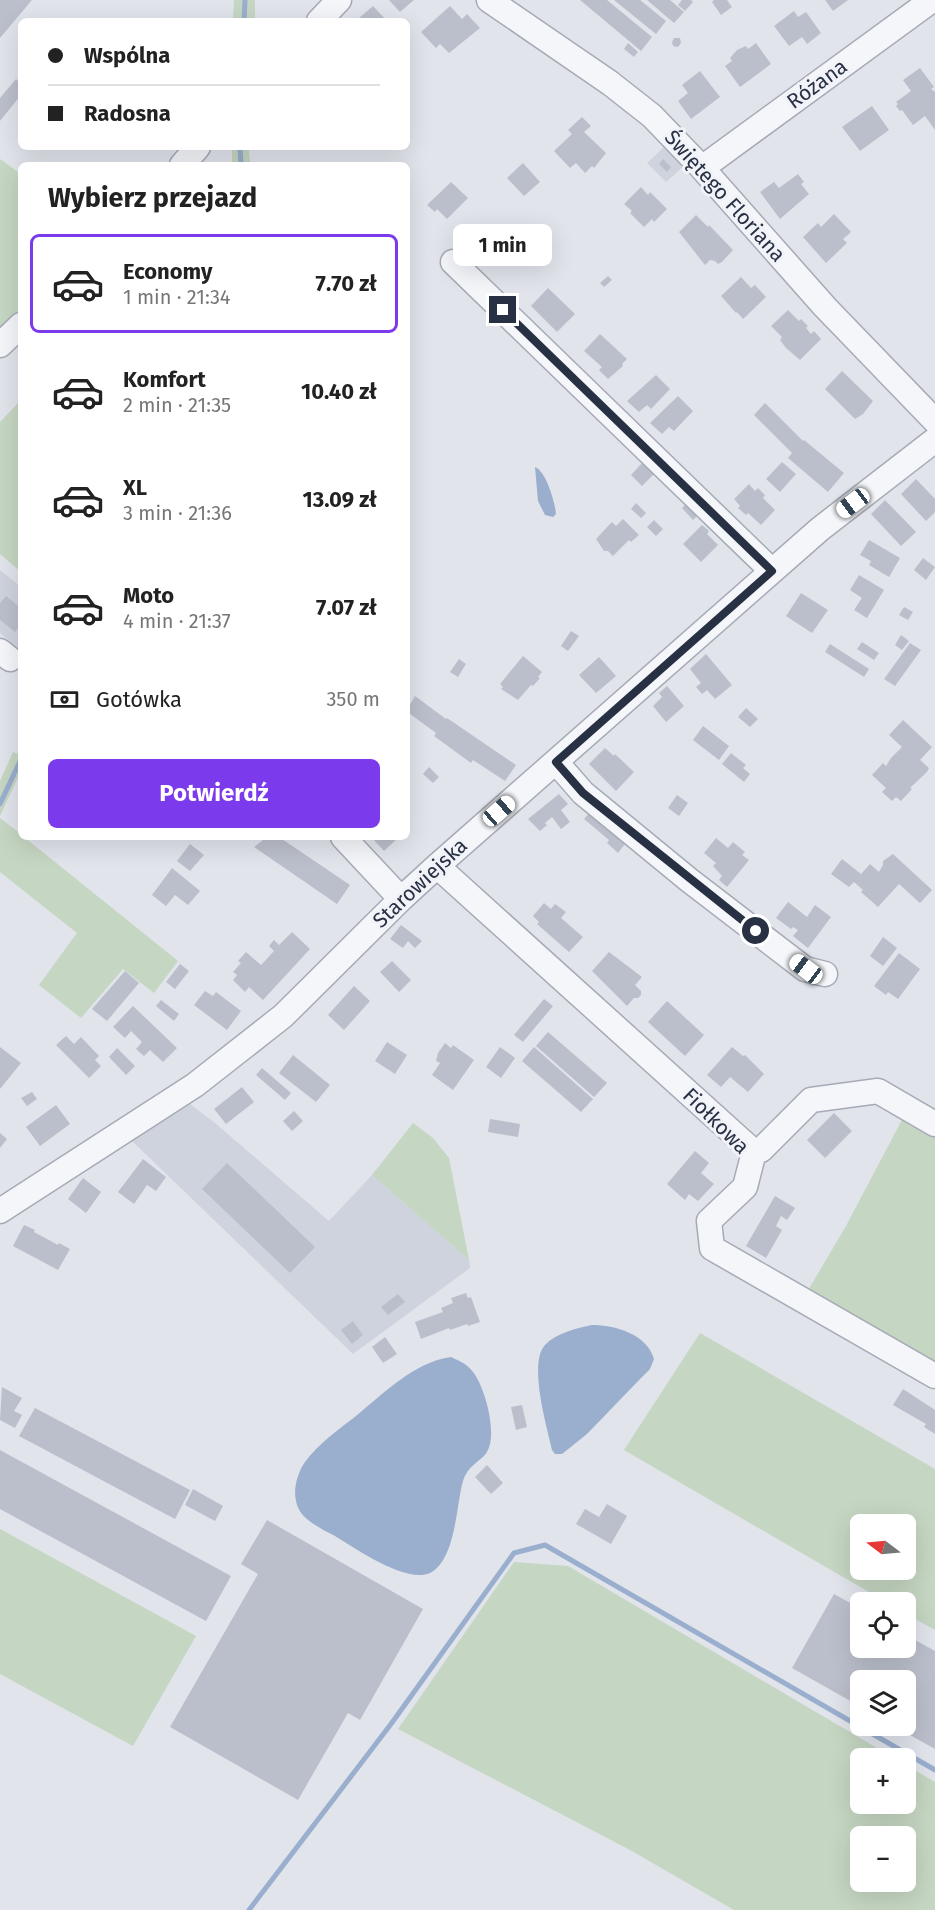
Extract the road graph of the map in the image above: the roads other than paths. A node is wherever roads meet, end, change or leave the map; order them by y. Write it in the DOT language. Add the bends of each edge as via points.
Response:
graph roads {
  1 [pos="339,0"];
  2 [pos="489,0"];
  3 [pos="932,0"];
  4 [pos="322,18"];
  5 [pos="195,150"];
  6 [pos="185,162"];
  7 [pos="702,168"];
  8 [pos="453,262"];
  9 [pos="18,328"];
  10 [pos="0,345"];
  11 [pos="935,421"];
  12 [pos="935,440"];
  13 [pos="772,571"];
  14 [pos="556,762"];
  15 [pos="346,840"];
  16 [pos="436,866"];
  17 [pos="401,899"];
  18 [pos="825,974"];
  19 [pos="935,1124"];
  20 [pos="754,1152"];
  21 [pos="0,1211"];
  22 [pos="935,1376"];
  1 -- 4 [label="street"];
  2 -- 7 [label="street, Świętego Floriana" via="652,116"];
  3 -- 7 [label="street, Różana"];
  5 -- 6 [label="street"];
  7 -- 11 [label="street, Świętego Floriana" via="825,307"];
  8 -- 13 [label="street"];
  9 -- 10 [label="street"];
  12 -- 13 [label="street, Starowiejska"];
  13 -- 14 [label="street, Starowiejska"];
  14 -- 16 [label="street, Starowiejska"];
  14 -- 18 [label="street" via="583,793 689,880 806,969"];
  15 -- 17 [label="street"];
  16 -- 17 [label="street, Starowiejska"];
  16 -- 20 [label="street, Fiołkowa"];
  17 -- 21 [label="street, Starowiejska" via="284,1016 195,1085"];
  19 -- 20 [label="street" via="878,1091 811,1100 761,1150"];
  20 -- 22 [label="street, Fiołkowa" via="745,1187 709,1221 712,1248"];
}
